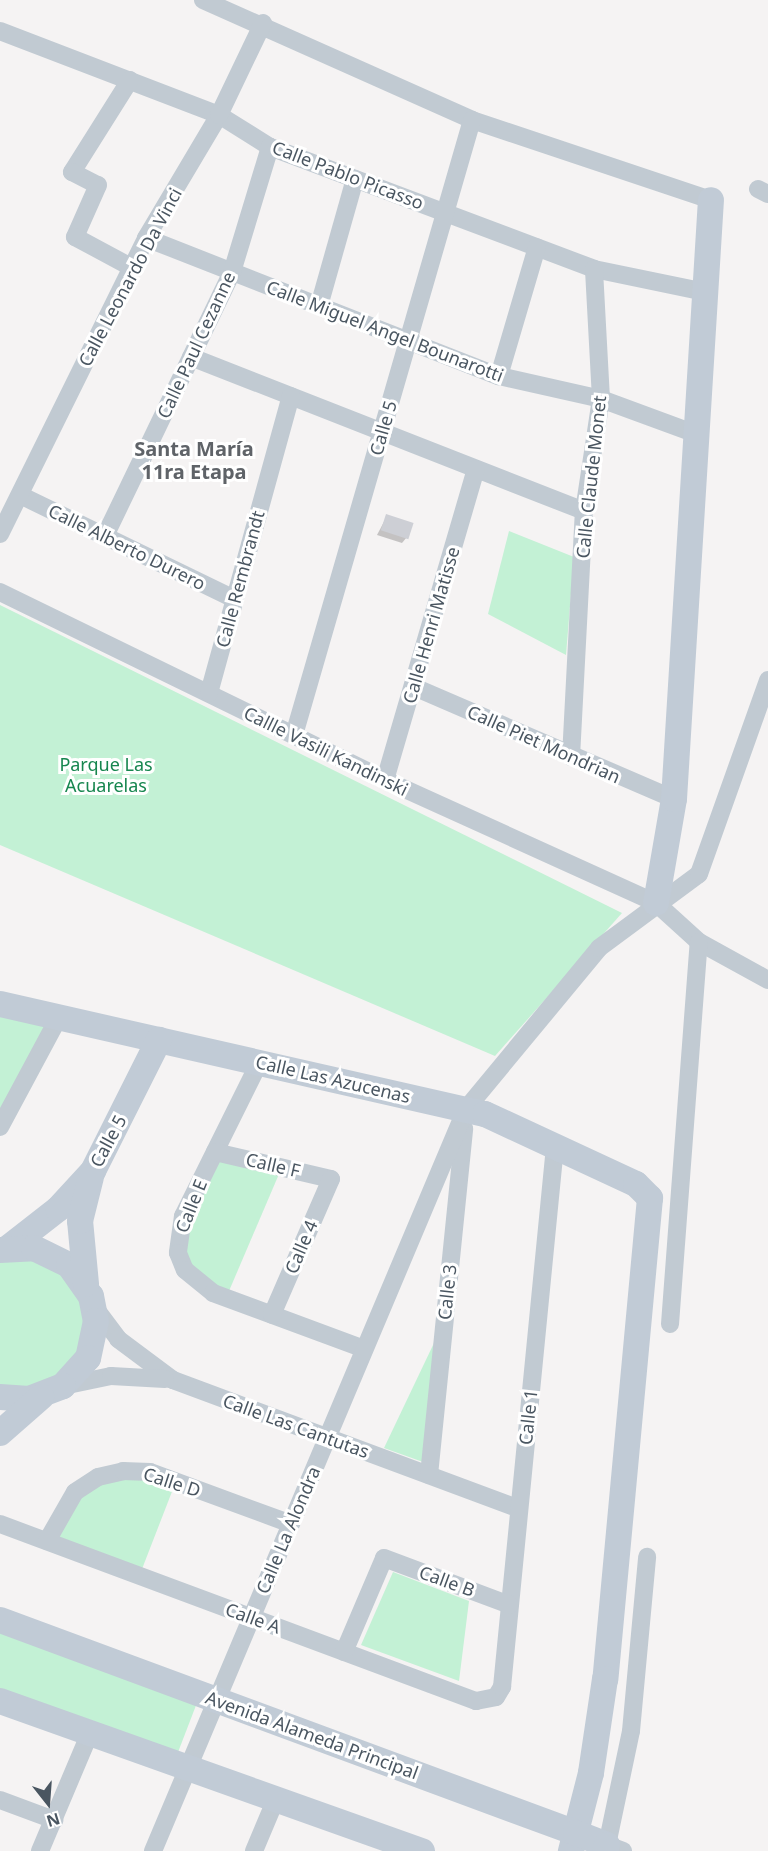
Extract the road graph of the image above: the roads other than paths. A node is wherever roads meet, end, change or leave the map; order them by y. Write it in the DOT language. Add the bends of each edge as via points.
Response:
graph roads {
  1 [pos="203,0"];
  2 [pos="263,23"];
  3 [pos="0,31"];
  4 [pos="130,80"];
  5 [pos="219,116"];
  6 [pos="472,120"];
  7 [pos="270,147"];
  8 [pos="355,178"];
  9 [pos="711,200"];
  10 [pos="447,213"];
  11 [pos="146,238"];
  12 [pos="537,247"];
  13 [pos="131,267"];
  14 [pos="594,269"];
  15 [pos="232,272"];
  16 [pos="705,292"];
  17 [pos="320,306"];
  18 [pos="409,341"];
  19 [pos="191,357"];
  20 [pos="500,376"];
  21 [pos="291,396"];
  22 [pos="601,399"];
  23 [pos="382,432"];
  24 [pos="696,434"];
  25 [pos="476,469"];
  26 [pos="20,495"];
  27 [pos="584,511"];
  28 [pos="0,534"];
  29 [pos="105,536"];
  30 [pos="0,592"];
  31 [pos="234,598"];
  32 [pos="768,680"];
  33 [pos="414,687"];
  34 [pos="209,693"];
  35 [pos="294,735"];
  36 [pos="571,757"];
  37 [pos="385,780"];
  38 [pos="674,800"];
  39 [pos="656,903"];
  40 [pos="699,942"];
  41 [pos="768,980"];
  42 [pos="0,1004"];
  43 [pos="59,1017"];
  44 [pos="159,1040"];
  45 [pos="259,1063"];
  46 [pos="466,1109"];
  47 [pos="0,1127"];
  48 [pos="555,1146"];
  49 [pos="215,1152"];
  50 [pos="93,1171"];
  51 [pos="331,1179"];
  52 [pos="422,1212"];
  53 [pos="455,1220"];
  54 [pos="4,1249"];
  55 [pos="86,1284"];
  56 [pos="95,1308"];
  57 [pos="272,1315"];
  58 [pos="670,1324"];
  59 [pos="364,1349"];
  60 [pos="173,1380"];
  61 [pos="52,1392"];
  62 [pos="0,1397"];
  63 [pos="0,1432"];
  64 [pos="327,1437"];
  65 [pos="429,1475"];
  66 [pos="519,1509"];
  67 [pos="0,1524"];
  68 [pos="291,1524"];
  69 [pos="47,1541"];
  70 [pos="647,1557"];
  71 [pos="510,1605"];
  72 [pos="252,1617"];
  73 [pos="0,1620"];
  74 [pos="344,1652"];
  75 [pos="502,1688"];
  76 [pos="217,1700"];
  77 [pos="0,1701"];
  78 [pos="89,1735"];
  79 [pos="187,1771"];
  80 [pos="0,1800"];
  81 [pos="275,1801"];
  82 [pos="54,1820"];
  83 [pos="574,1842"];
  84 [pos="612,1849"];
  85 [pos="40,1851"];
  86 [pos="153,1851"];
  87 [pos="254,1851"];
  88 [pos="422,1851"];
  1 -- 2 [label="street"];
  2 -- 5 [label="street, Calle Leonardo Da Vinci"];
  2 -- 6 [label="street"];
  3 -- 4 [label="street, Calle Pablo Picasso"];
  4 -- 5 [label="street, Calle Pablo Picasso"];
  4 -- 13 [label="street" via="72,172 98,185 75,237"];
  5 -- 7 [label="street, Calle Pablo Picasso"];
  5 -- 11 [label="street, Calle Leonardo Da Vinci"];
  6 -- 9 [label="street"];
  6 -- 10 [label="street, Calle 5"];
  7 -- 8 [label="street, Calle Pablo Picasso"];
  7 -- 15 [label="street, Calle Paul Cezanne"];
  8 -- 10 [label="street, Calle Pablo Picasso"];
  8 -- 17 [label="street"];
  9 -- 16 [label="street"];
  10 -- 12 [label="street, Calle Pablo Picasso"];
  10 -- 18 [label="street, Calle 5"];
  11 -- 13 [label="street, Calle Leonardo Da Vinci"];
  11 -- 15 [label="street, Calle Miguel Angel Bounarotti"];
  12 -- 14 [label="street, Calle Pablo Picasso"];
  12 -- 20 [label="street"];
  13 -- 26 [label="street, Calle Leonardo Da Vinci"];
  14 -- 16 [label="street, Calle Pablo Picasso"];
  14 -- 22 [label="street, Calle Claude Monet"];
  15 -- 17 [label="street, Calle Miguel Angel Bounarotti"];
  15 -- 19 [label="street, Calle Paul Cezanne"];
  16 -- 24 [label="street"];
  17 -- 18 [label="street, Calle Miguel Angel Bounarotti"];
  18 -- 20 [label="street, Calle Miguel Angel Bounarotti"];
  18 -- 23 [label="street, Calle 5"];
  19 -- 21 [label="street"];
  19 -- 29 [label="street, Calle Paul Cezanne"];
  20 -- 22 [label="street, Calle Miguel Angel Bounarotti"];
  21 -- 23 [label="street"];
  21 -- 31 [label="street, Calle Rembrandt"];
  22 -- 24 [label="street, Calle Miguel Angel Bounarotti"];
  22 -- 27 [label="street, Calle Claude Monet"];
  23 -- 25 [label="street"];
  23 -- 35 [label="street, Calle 5"];
  24 -- 38 [label="street"];
  25 -- 27 [label="street"];
  25 -- 33 [label="street, Calle Henri Matisse"];
  26 -- 28 [label="street, Calle Leonardo Da Vinci"];
  26 -- 29 [label="street, Calle Alberto Durero"];
  27 -- 36 [label="street, Calle Claude Monet"];
  29 -- 31 [label="street, Calle Alberto Durero"];
  30 -- 34 [label="street, Callle Vasili Kandinski"];
  31 -- 34 [label="street, Calle Rembrandt"];
  32 -- 39 [label="street, Calle La Alondra" via="699,874"];
  33 -- 36 [label="street, Calle Piet Mondrian"];
  33 -- 37 [label="street, Calle Henri Matisse"];
  34 -- 35 [label="street, Callle Vasili Kandinski"];
  35 -- 37 [label="street, Callle Vasili Kandinski"];
  36 -- 38 [label="street, Calle Piet Mondrian"];
  37 -- 39 [label="street, Callle Vasili Kandinski"];
  38 -- 39 [label="street"];
  39 -- 40 [label="street, Callle Vasili Kandinski"];
  39 -- 46 [label="street, Calle La Alondra" via="599,948"];
  40 -- 41 [label="street, Callle Vasili Kandinski"];
  40 -- 58 [label="street"];
  42 -- 43 [label="street, Calle Las Azucenas"];
  43 -- 44 [label="street, Calle Las Azucenas"];
  43 -- 47 [label="street"];
  44 -- 45 [label="street, Calle Las Azucenas"];
  44 -- 50 [label="street, Calle 5"];
  45 -- 46 [label="street, Calle Las Azucenas"];
  45 -- 49 [label="street, Calle E"];
  46 -- 48 [label="street, Calle Las Azucenas"];
  46 -- 52 [label="street, Calle La Alondra"];
  46 -- 53 [label="street, Calle 3"];
  48 -- 66 [label="street, Calle 1"];
  48 -- 83 [label="street, Calle Las Azucenas" via="636,1184 650,1198 605,1679"];
  49 -- 51 [label="street, Calle F"];
  49 -- 57 [label="street, Calle E" via="183,1216 178,1252 198,1284"];
  50 -- 54 [label="street, Calle 5" via="58,1209"];
  50 -- 55 [label="street" via="80,1221"];
  51 -- 57 [label="street, Calle 4"];
  52 -- 53 [label="street"];
  52 -- 59 [label="street, Calle La Alondra"];
  53 -- 65 [label="street, Calle 3"];
  54 -- 55 [label="street" via="46,1252 69,1265"];
  55 -- 56 [label="street"];
  56 -- 60 [label="street, Calle Las Cantutas" via="125,1345"];
  56 -- 61 [label="street" via="93,1346 82,1369"];
  57 -- 59 [label="street, Calle E"];
  59 -- 64 [label="street, Calle La Alondra"];
  60 -- 61 [label="street" via="111,1376"];
  60 -- 64 [label="street, Calle Las Cantutas"];
  61 -- 62 [label="street"];
  61 -- 63 [label="street"];
  64 -- 65 [label="street, Calle Las Cantutas"];
  64 -- 68 [label="street, Calle La Alondra"];
  65 -- 66 [label="street, Calle Las Cantutas"];
  66 -- 71 [label="street, Calle 1"];
  67 -- 69 [label="street, Calle A"];
  68 -- 69 [label="street, Calle D" via="150,1472 123,1471 98,1477 75,1492"];
  68 -- 72 [label="street, Calle La Alondra"];
  69 -- 72 [label="street, Calle A"];
  70 -- 84 [label="street" via="631,1731"];
  71 -- 74 [label="street, Calle B" via="384,1558"];
  71 -- 75 [label="street, Calle 1"];
  72 -- 74 [label="street, Calle A"];
  72 -- 76 [label="street, Calle La Alondra"];
  73 -- 76 [label="street, Avenida Alameda Principal"];
  74 -- 75 [label="street, Calle A" via="476,1701 496,1697"];
  76 -- 79 [label="street, Calle La Alondra"];
  76 -- 83 [label="street, Avenida Alameda Principal"];
  77 -- 78 [label="street"];
  78 -- 79 [label="street"];
  78 -- 82 [label="street"];
  79 -- 81 [label="street"];
  79 -- 86 [label="street, Calle La Alondra"];
  80 -- 82 [label="street"];
  81 -- 87 [label="street"];
  81 -- 88 [label="street"];
  82 -- 85 [label="street"];
  83 -- 84 [label="street, Avenida Alameda Principal"];
}
